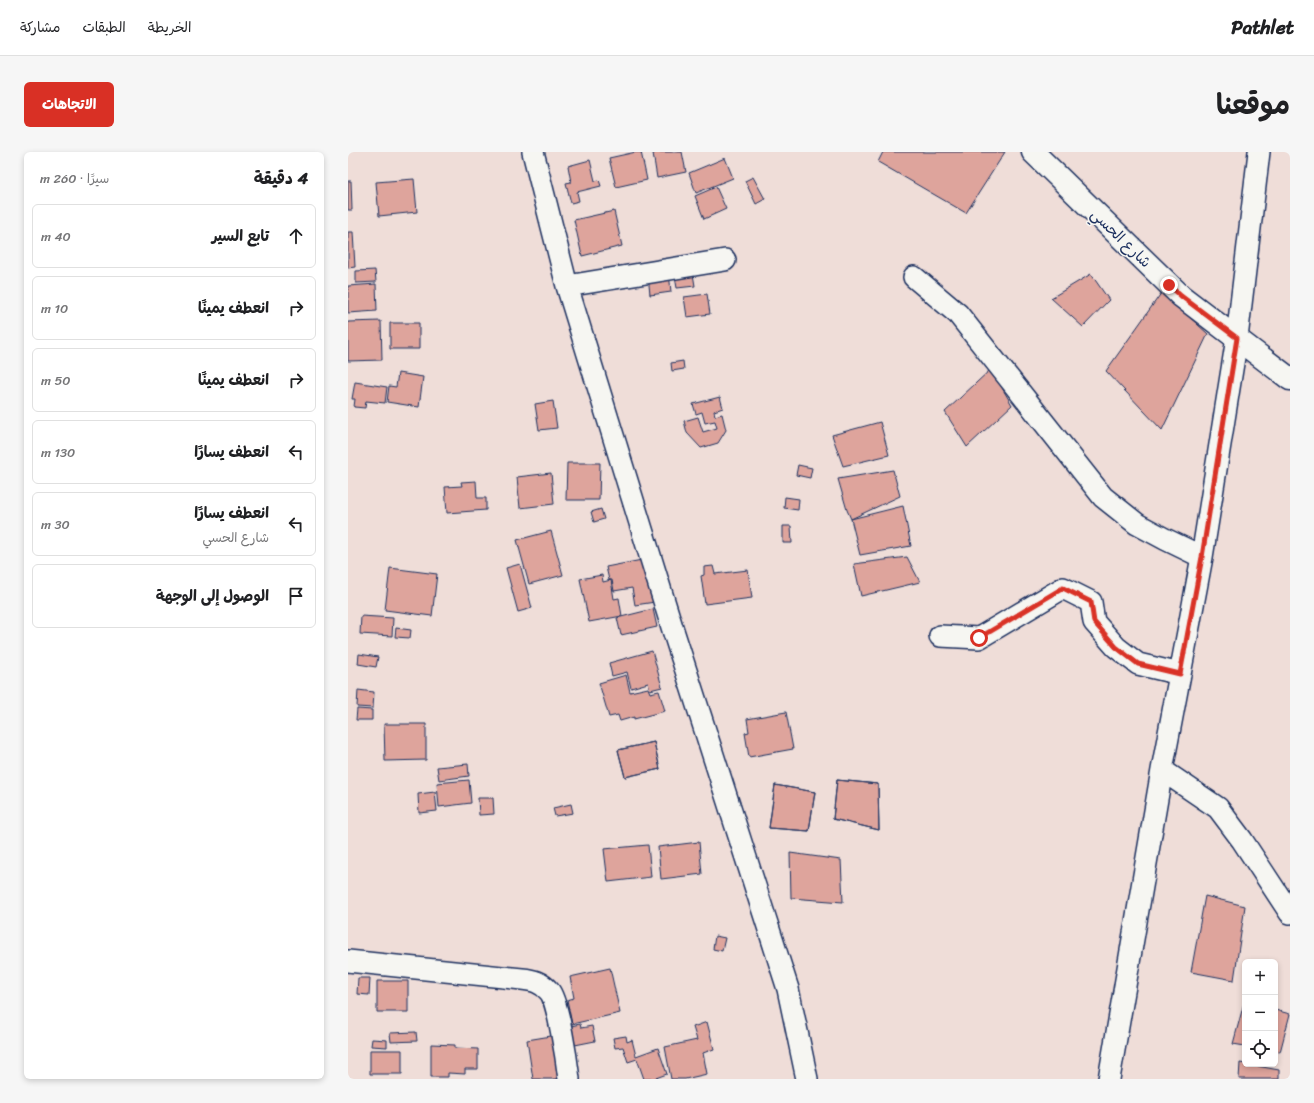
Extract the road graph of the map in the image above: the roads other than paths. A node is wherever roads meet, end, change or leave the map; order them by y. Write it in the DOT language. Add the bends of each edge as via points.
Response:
graph roads {
  1 [pos="532,152"];
  2 [pos="1033,152"];
  3 [pos="1259,152"];
  4 [pos="725,260"];
  5 [pos="914,277"];
  6 [pos="567,286"];
  7 [pos="1237,338"];
  8 [pos="1290,379"];
  9 [pos="1202,557"];
  10 [pos="940,636"];
  11 [pos="1180,674"];
  12 [pos="1162,770"];
  13 [pos="1290,913"];
  14 [pos="348,961"];
  15 [pos="570,1079"];
  16 [pos="807,1079"];
  17 [pos="1109,1079"];
  1 -- 6 [label="street"];
  2 -- 7 [label="street, شارع الحسي" via="1181,296"];
  3 -- 7 [label="street"];
  4 -- 6 [label="street"];
  5 -- 9 [label="street" via="958,314 1103,497 1138,524"];
  6 -- 16 [label="street" via="672,627 788,989"];
  7 -- 8 [label="street, شارع الحسي"];
  7 -- 9 [label="street"];
  9 -- 11 [label="street"];
  10 -- 11 [label="street" via="979,638 1063,588 1091,602 1094,622 1116,647 1138,664"];
  11 -- 12 [label="street"];
  12 -- 13 [label="street" via="1218,808"];
  12 -- 17 [label="street"];
  14 -- 15 [label="street" via="537,981 550,992 558,1014"];
}
